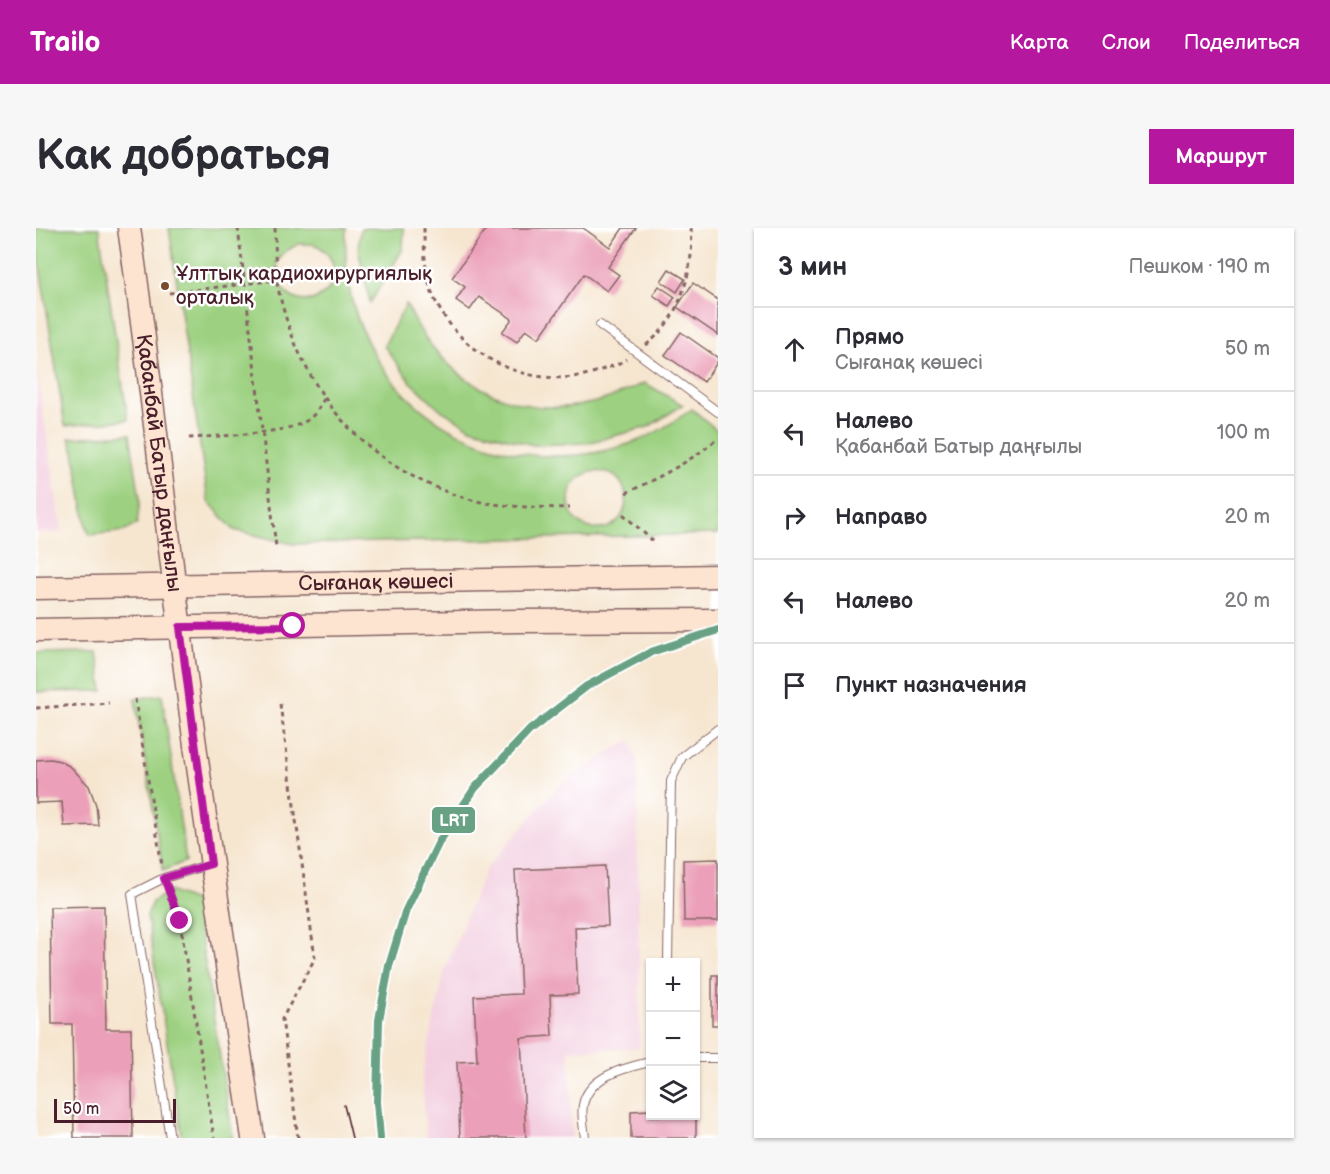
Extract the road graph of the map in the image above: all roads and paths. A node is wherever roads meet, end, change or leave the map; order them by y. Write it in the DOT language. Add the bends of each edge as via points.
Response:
graph roads {
  1 [pos="129,228"];
  2 [pos="238,228"];
  3 [pos="275,228"];
  4 [pos="424,228"];
  5 [pos="691,228"];
  6 [pos="277,280"];
  7 [pos="245,285"];
  8 [pos="169,294"];
  9 [pos="600,325"];
  10 [pos="636,352"];
  11 [pos="324,399"];
  12 [pos="718,412"];
  13 [pos="261,431"];
  14 [pos="189,438"];
  15 [pos="718,438"];
  16 [pos="626,493"];
  17 [pos="570,508"];
  18 [pos="623,514"];
  19 [pos="654,542"];
  20 [pos="276,547"];
  21 [pos="718,576"];
  22 [pos="175,585"];
  23 [pos="36,588"];
  24 [pos="718,620"];
  25 [pos="180,627"];
  26 [pos="36,630"];
  27 [pos="189,698"];
  28 [pos="135,699"];
  29 [pos="109,703"];
  30 [pos="279,704"];
  31 [pos="36,708"];
  32 [pos="718,729"];
  33 [pos="211,864"];
  34 [pos="164,878"];
  35 [pos="668,958"];
  36 [pos="700,1058"];
  37 [pos="718,1058"];
  38 [pos="646,1063"];
  39 [pos="170,1138"];
  40 [pos="213,1138"];
  41 [pos="253,1138"];
  42 [pos="264,1138"];
  43 [pos="298,1138"];
  44 [pos="585,1138"];
  1 -- 22 [label="main road, Қабанбай Батыр даңғылы"];
  2 -- 7 [label="path"];
  3 -- 6 [label="path"];
  4 -- 10 [label="path" via="426,274 439,307 459,336 487,358 519,373 554,378 589,375"];
  5 -- 10 [label="path" via="693,248 687,282 672,314 650,342"];
  6 -- 7 [label="path"];
  6 -- 11 [label="path" via="301,360"];
  7 -- 8 [label="path"];
  7 -- 13 [label="path"];
  9 -- 10 [label="lane"];
  10 -- 12 [label="lane"];
  11 -- 13 [label="path" via="306,422"];
  11 -- 17 [label="path" via="358,438 386,461 425,483 466,498 499,504"];
  13 -- 14 [label="path"];
  13 -- 20 [label="path"];
  15 -- 16 [label="path" via="702,453"];
  18 -- 19 [label="path"];
  21 -- 22 [label="main road, Сығанақ көшесі"];
  22 -- 23 [label="main road, Сығанақ көшесі"];
  22 -- 25 [label="main road, Қабанбай Батыр даңғылы"];
  24 -- 25 [label="main road, Сығанақ көшесі"];
  25 -- 26 [label="main road, Сығанақ көшесі"];
  25 -- 27 [label="main road, Қабанбай Батыр даңғылы"];
  27 -- 33 [label="main road, Қабанбай Батыр даңғылы"];
  27 -- 42 [label="main road, Қабанбай Батыр даңғылы" via="205,741"];
  28 -- 34 [label="path"];
  29 -- 31 [label="path"];
  30 -- 43 [label="path" via="315,958 282,1019"];
  32 -- 35 [label="lane" via="682,757 671,781"];
  33 -- 34 [label="lane"];
  33 -- 41 [label="main road, Қабанбай Батыр даңғылы"];
  34 -- 39 [label="lane" via="132,894"];
  34 -- 40 [label="path" via="180,921"];
  36 -- 37 [label="lane"];
  38 -- 44 [label="lane" via="617,1071 590,1088 583,1106"];
}
